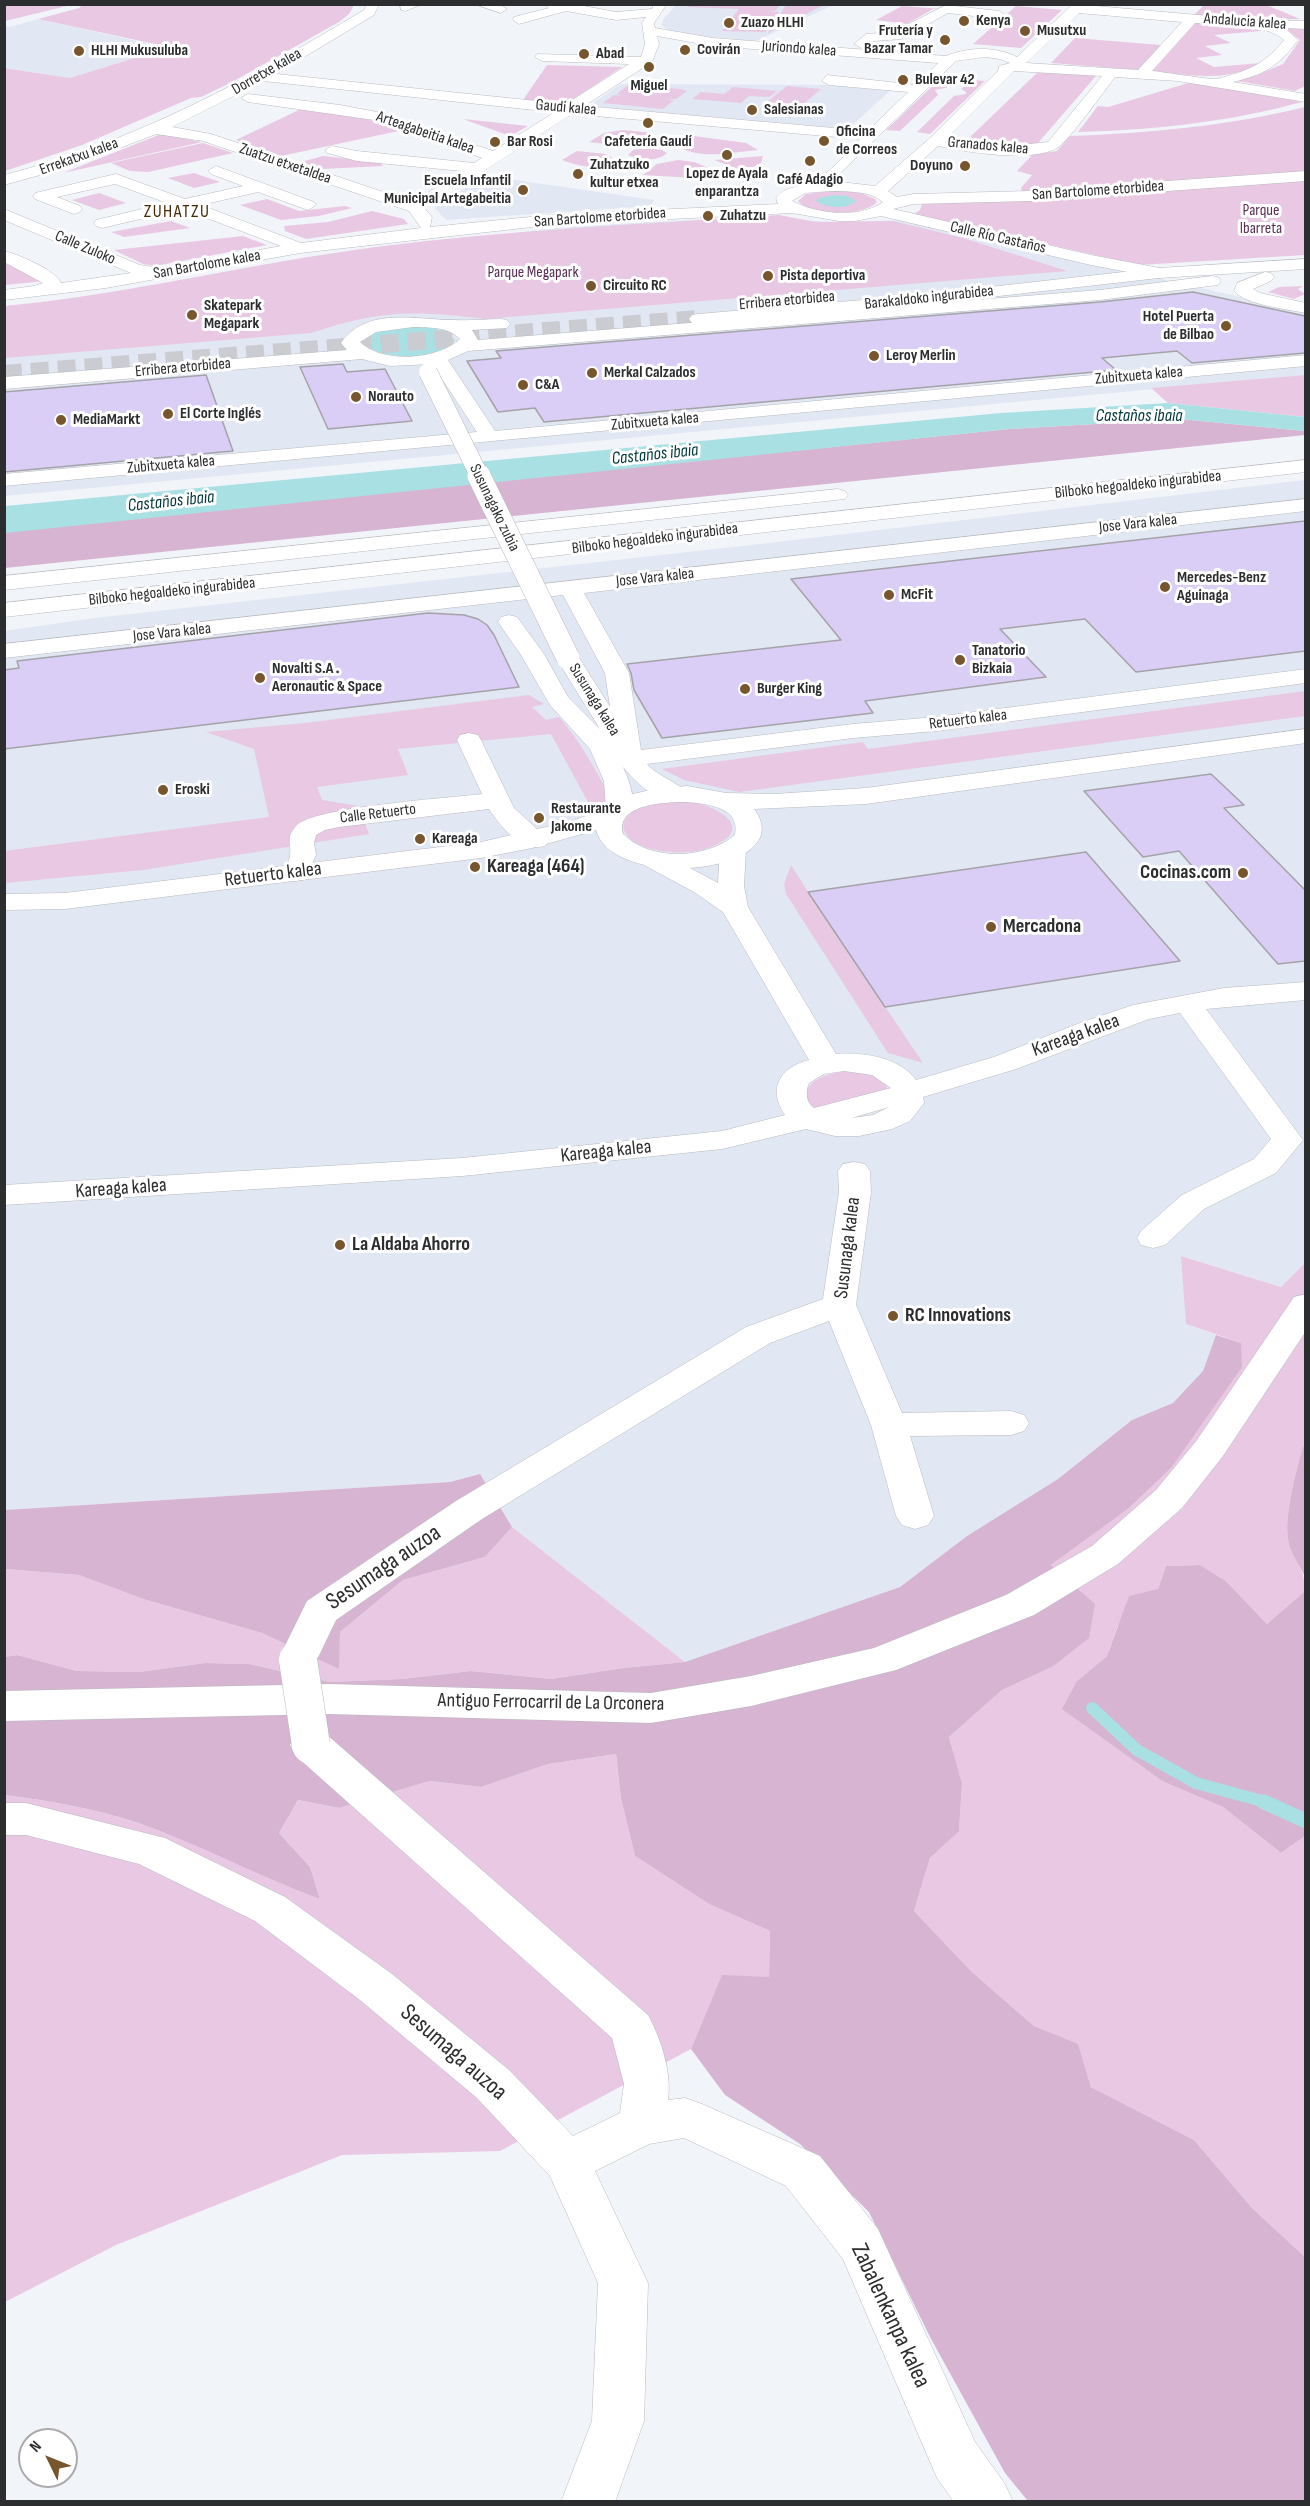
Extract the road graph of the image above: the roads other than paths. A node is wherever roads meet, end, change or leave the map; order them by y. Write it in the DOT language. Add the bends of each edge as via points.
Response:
graph roads {
  1 [pos="373,4"];
  2 [pos="480,4"];
  3 [pos="549,4"];
  4 [pos="1011,4"];
  5 [pos="1079,7"];
  6 [pos="565,8"];
  7 [pos="658,8"];
  8 [pos="501,9"];
  9 [pos="1188,14"];
  10 [pos="999,15"];
  11 [pos="619,16"];
  12 [pos="519,20"];
  13 [pos="986,24"];
  14 [pos="1254,24"];
  15 [pos="1305,25"];
  16 [pos="649,29"];
  17 [pos="968,43"];
  18 [pos="566,44"];
  19 [pos="851,53"];
  20 [pos="950,59"];
  21 [pos="640,63"];
  22 [pos="1013,66"];
  23 [pos="964,69"];
  24 [pos="986,71"];
  25 [pos="1113,71"];
  26 [pos="1142,74"];
  27 [pos="262,77"];
  28 [pos="832,78"];
  29 [pos="1215,82"];
  30 [pos="918,89"];
  31 [pos="392,92"];
  32 [pos="226,96"];
  33 [pos="1305,98"];
  34 [pos="570,108"];
  35 [pos="355,111"];
  36 [pos="521,123"];
  37 [pos="544,126"];
  38 [pos="153,129"];
  39 [pos="421,131"];
  40 [pos="496,135"];
  41 [pos="396,136"];
  42 [pos="870,136"];
  43 [pos="935,141"];
  44 [pos="517,142"];
  45 [pos="365,143"];
  46 [pos="322,152"];
  47 [pos="494,157"];
  48 [pos="279,162"];
  49 [pos="477,168"];
  50 [pos="216,171"];
  51 [pos="835,172"];
  52 [pos="1305,176"];
  53 [pos="894,177"];
  54 [pos="4,180"];
  55 [pos="260,187"];
  56 [pos="814,187"];
  57 [pos="878,191"];
  58 [pos="183,204"];
  59 [pos="308,205"];
  60 [pos="886,207"];
  61 [pos="415,208"];
  62 [pos="791,208"];
  63 [pos="74,209"];
  64 [pos="4,214"];
  65 [pos="102,223"];
  66 [pos="426,223"];
  67 [pos="471,228"];
  68 [pos="410,234"];
  69 [pos="300,248"];
  70 [pos="4,256"];
  71 [pos="1305,264"];
  72 [pos="1092,268"];
  73 [pos="168,273"];
  74 [pos="1159,273"];
  75 [pos="1305,275"];
  76 [pos="1265,277"];
  77 [pos="1212,281"];
  78 [pos="35,292"];
  79 [pos="4,295"];
  80 [pos="910,301"];
  81 [pos="1305,308"];
  82 [pos="682,309"];
  83 [pos="698,319"];
  84 [pos="513,323"];
  85 [pos="449,326"];
  86 [pos="466,346"];
  87 [pos="140,354"];
  88 [pos="362,354"];
  89 [pos="1305,360"];
  90 [pos="427,363"];
  91 [pos="4,365"];
  92 [pos="4,383"];
  93 [pos="490,437"];
  94 [pos="1305,466"];
  95 [pos="4,480"];
  96 [pos="862,492"];
  97 [pos="1305,505"];
  98 [pos="4,583"];
  99 [pos="570,587"];
  100 [pos="4,610"];
  101 [pos="509,622"];
  102 [pos="4,651"];
  103 [pos="568,658"];
  104 [pos="1305,676"];
  105 [pos="1305,736"];
  106 [pos="468,740"];
  107 [pos="600,745"];
  108 [pos="630,759"];
  109 [pos="674,794"];
  110 [pos="866,796"];
  111 [pos="497,800"];
  112 [pos="724,801"];
  113 [pos="616,812"];
  114 [pos="536,840"];
  115 [pos="740,844"];
  116 [pos="481,850"];
  117 [pos="643,856"];
  118 [pos="296,873"];
  119 [pos="65,901"];
  120 [pos="4,902"];
  121 [pos="4,915"];
  122 [pos="740,918"];
  123 [pos="1305,991"];
  124 [pos="1188,1004"];
  125 [pos="826,1063"];
  126 [pos="909,1092"];
  127 [pos="807,1119"];
  128 [pos="890,1121"];
  129 [pos="854,1171"];
  130 [pos="4,1195"];
  131 [pos="1153,1238"];
  132 [pos="1305,1304"];
  133 [pos="839,1305"];
  134 [pos="1011,1423"];
  135 [pos="889,1425"];
  136 [pos="915,1516"];
  137 [pos="4,1706"];
  138 [pos="4,1819"];
  139 [pos="642,2125"];
  140 [pos="567,2162"];
  141 [pos="588,2502"];
  142 [pos="986,2502"];
  1 -- 27 [label="main road, Dorretxe kalea" via="370,12"];
  2 -- 8 [label="main road"];
  3 -- 6 [label="main road"];
  4 -- 10 [label="main road"];
  5 -- 9 [label="main road, Andalucia kalea"];
  5 -- 22 [label="main road"];
  6 -- 11 [label="main road"];
  6 -- 12 [label="main road"];
  7 -- 11 [label="main road"];
  7 -- 16 [label="main road"];
  9 -- 14 [label="main road, Andalucia kalea"];
  9 -- 26 [label="main road"];
  10 -- 13 [label="main road"];
  10 -- 19 [label="main road" via="946,9 896,36 868,38"];
  11 -- 16 [label="main road"];
  14 -- 15 [label="main road, Andalucia kalea"];
  14 -- 29 [label="main road" via="1283,33 1291,40 1273,63 1260,71"];
  16 -- 19 [label="main road, Juriondo kalea" via="713,42"];
  16 -- 21 [label="main road" via="652,44 648,56"];
  17 -- 20 [label="main road"];
  18 -- 21 [label="main road" via="552,46 539,59"];
  19 -- 20 [label="main road, Juriondo kalea"];
  20 -- 22 [label="main road" via="991,55 1007,57"];
  20 -- 23 [label="main road"];
  20 -- 30 [label="main road"];
  21 -- 34 [label="main road, Arteagabeitia kalea"];
  22 -- 24 [label="main road"];
  22 -- 25 [label="main road"];
  22 -- 43 [label="main road"];
  25 -- 26 [label="main road"];
  25 -- 43 [label="main road, Granados kalea" via="1053,145 1041,150"];
  26 -- 29 [label="main road"];
  27 -- 31 [label="main road, Gaudi kalea"];
  27 -- 32 [label="main road, Dorretxe kalea"];
  28 -- 30 [label="main road" via="829,81"];
  29 -- 33 [label="main road"];
  30 -- 42 [label="main road"];
  31 -- 34 [label="main road, Gaudi kalea"];
  31 -- 35 [label="main road"];
  32 -- 35 [label="main road"];
  32 -- 38 [label="main road, Dorretxe kalea"];
  34 -- 37 [label="main road, Arteagabeitia kalea"];
  34 -- 42 [label="main road, Gaudi kalea"];
  35 -- 39 [label="main road, Arteagabeitia kalea"];
  36 -- 37 [label="main road"];
  37 -- 44 [label="main road, Arteagabeitia kalea"];
  38 -- 48 [label="main road, Zuatzu etxetaldea" via="206,136"];
  38 -- 54 [label="main road, Errekatxu kalea"];
  39 -- 41 [label="main road"];
  39 -- 47 [label="main road, Arteagabeitia kalea"];
  40 -- 44 [label="main road"];
  42 -- 51 [label="main road"];
  43 -- 53 [label="main road"];
  44 -- 47 [label="main road, Arteagabeitia kalea"];
  45 -- 46 [label="main road"];
  46 -- 48 [label="main road"];
  46 -- 49 [label="main road"];
  47 -- 49 [label="main road, Arteagabeitia kalea"];
  48 -- 61 [label="main road, Zuatzu etxetaldea"];
  49 -- 61 [label="main road, Arteagabeitia kalea"];
  50 -- 55 [label="main road, Zuatzu etxetaldea"];
  51 -- 53 [label="main road" via="858,179"];
  51 -- 56 [label="main road"];
  52 -- 60 [label="main road, San Bartolome etorbidea" via="1029,196 914,199"];
  53 -- 57 [label="main road"];
  55 -- 58 [label="main road, Zuatzu etxetaldea"];
  55 -- 59 [label="main road, Zuatzu etxetaldea"];
  56 -- 57 [label="main road" via="848,186"];
  56 -- 62 [label="main road" via="784,198"];
  57 -- 60 [label="main road" via="890,199"];
  58 -- 63 [label="main road" via="116,179 41,196"];
  58 -- 65 [label="main road, Zuatzu etxetaldea"];
  58 -- 69 [label="main road"];
  60 -- 62 [label="main road, San Bartolome etorbidea" via="852,216 818,215"];
  60 -- 72 [label="main road, Calle Río Castaños"];
  61 -- 66 [label="main road"];
  62 -- 67 [label="main road, San Bartolome etorbidea"];
  64 -- 73 [label="main road, Calle Zuloko" via="137,270"];
  66 -- 67 [label="main road"];
  66 -- 68 [label="main road"];
  67 -- 68 [label="main road, San Bartolome etorbidea"];
  68 -- 69 [label="main road, San Bartolome kalea"];
  69 -- 73 [label="main road, San Bartolome kalea"];
  70 -- 78 [label="main road" via="52,282"];
  71 -- 74 [label="main road, Erribera etorbidea"];
  72 -- 74 [label="main road, Erribera etorbidea"];
  72 -- 82 [label="main road, Erribera etorbidea"];
  73 -- 78 [label="main road, San Bartolome kalea"];
  74 -- 80 [label="main road, Barakaldoko ingurabidea"];
  75 -- 76 [label="main road, Erribera etorbidea"];
  76 -- 77 [label="main road, Erribera etorbidea"];
  76 -- 81 [label="main road" via="1243,287 1243,291"];
  77 -- 80 [label="main road, Erribera etorbidea"];
  77 -- 86 [label="main road, Erribera etorbidea" via="1053,299"];
  78 -- 79 [label="main road, San Bartolome kalea"];
  80 -- 83 [label="main road, Barakaldoko ingurabidea"];
  84 -- 85 [label="main road"];
  85 -- 86 [label="main road" via="467,335"];
  85 -- 88 [label="main road" via="394,323 344,337"];
  86 -- 90 [label="main road, Erribera etorbidea"];
  87 -- 91 [label="main road, Erribera etorbidea"];
  88 -- 90 [label="main road, Erribera etorbidea"];
  88 -- 92 [label="main road, Erribera etorbidea"];
  89 -- 93 [label="main road, Zubitxueta kalea"];
  90 -- 93 [label="main road"];
  90 -- 103 [label="main road, Susunagako zubia, bridge"];
  93 -- 95 [label="main road, Zubitxueta kalea"];
  94 -- 100 [label="main road, Bilboko hegoaldeko ingurabidea"];
  96 -- 98 [label="main road, Bilboko hegoaldeko ingurabidea"];
  97 -- 99 [label="main road, Jose Vara kalea"];
  99 -- 102 [label="main road, Jose Vara kalea"];
  99 -- 108 [label="main road, Susunaga kalea" via="617,673"];
  101 -- 107 [label="main road, Susunaga kalea" via="558,700"];
  103 -- 107 [label="main road, Susunaga kalea"];
  103 -- 108 [label="main road, Susunaga kalea"];
  104 -- 108 [label="main road, Retuerto kalea"];
  105 -- 110 [label="main road"];
  106 -- 111 [label="main road"];
  107 -- 113 [label="main road, Susunaga kalea" via="614,774 620,800"];
  108 -- 109 [label="main road, Susunaga kalea" via="649,780"];
  109 -- 112 [label="main road, Retuerto kalea"];
  109 -- 113 [label="main road, Retuerto kalea" via="636,800"];
  110 -- 112 [label="main road"];
  110 -- 115 [label="main road" via="785,822"];
  111 -- 114 [label="main road" via="504,815"];
  111 -- 118 [label="main road, Calle Retuerto" via="321,822 304,833 300,842 303,855"];
  112 -- 115 [label="main road" via="748,819 750,830"];
  113 -- 114 [label="main road, Retuerto kalea" via="580,828"];
  113 -- 117 [label="main road, Susunaga kalea" via="608,826 610,835"];
  114 -- 116 [label="main road, Retuerto kalea"];
  115 -- 117 [label="main road" via="695,860"];
  115 -- 122 [label="main road" via="731,886"];
  116 -- 117 [label="main road, Retuerto kalea" via="603,848"];
  116 -- 118 [label="main road, Retuerto kalea"];
  117 -- 122 [label="main road" via="704,886"];
  118 -- 119 [label="main road, Retuerto kalea"];
  119 -- 120 [label="main road"];
  119 -- 121 [label="main road"];
  122 -- 125 [label="main road"];
  123 -- 124 [label="main road, Kareaga kalea"];
  124 -- 126 [label="main road, Kareaga kalea" via="1143,1011 1005,1063"];
  124 -- 131 [label="main road" via="1287,1140 1265,1166 1193,1202"];
  125 -- 126 [label="main road" via="872,1065 890,1072"];
  125 -- 127 [label="main road" via="811,1068 792,1085 790,1098"];
  126 -- 127 [label="main road, Kareaga kalea"];
  126 -- 128 [label="main road" via="908,1105"];
  127 -- 128 [label="main road" via="848,1128"];
  127 -- 129 [label="main road"];
  127 -- 130 [label="main road, Kareaga kalea" via="722,1140 462,1167"];
  128 -- 129 [label="main road" via="872,1136"];
  129 -- 133 [label="main road, Susunaga kalea" via="855,1191"];
  132 -- 137 [label="main road, Antiguo Ferrocarril de La Orconera" via="1210,1448 1169,1499 1105,1555 1020,1605 882,1660 751,1691 651,1708 330,1699"];
  133 -- 135 [label="main road, Susunaga kalea"];
  133 -- 139 [label="main road, Sesumaga auzoa, bridge" via="758,1335 469,1510 321,1611 298,1660 311,1745 632,2028 647,2084"];
  134 -- 135 [label="main road"];
  135 -- 136 [label="main road, Susunaga kalea"];
  138 -- 140 [label="main road, Sesumaga auzoa" via="26,1820 150,1850 270,1909 376,1987 493,2084"];
  139 -- 140 [label="main road, Zabalenkanpa kalea"];
  139 -- 142 [label="main road, Zabalenkanpa kalea" via="685,2118 803,2171 861,2245 956,2460"];
  140 -- 141 [label="main road, Sesumaga auzoa" via="623,2283 618,2421"];
}
